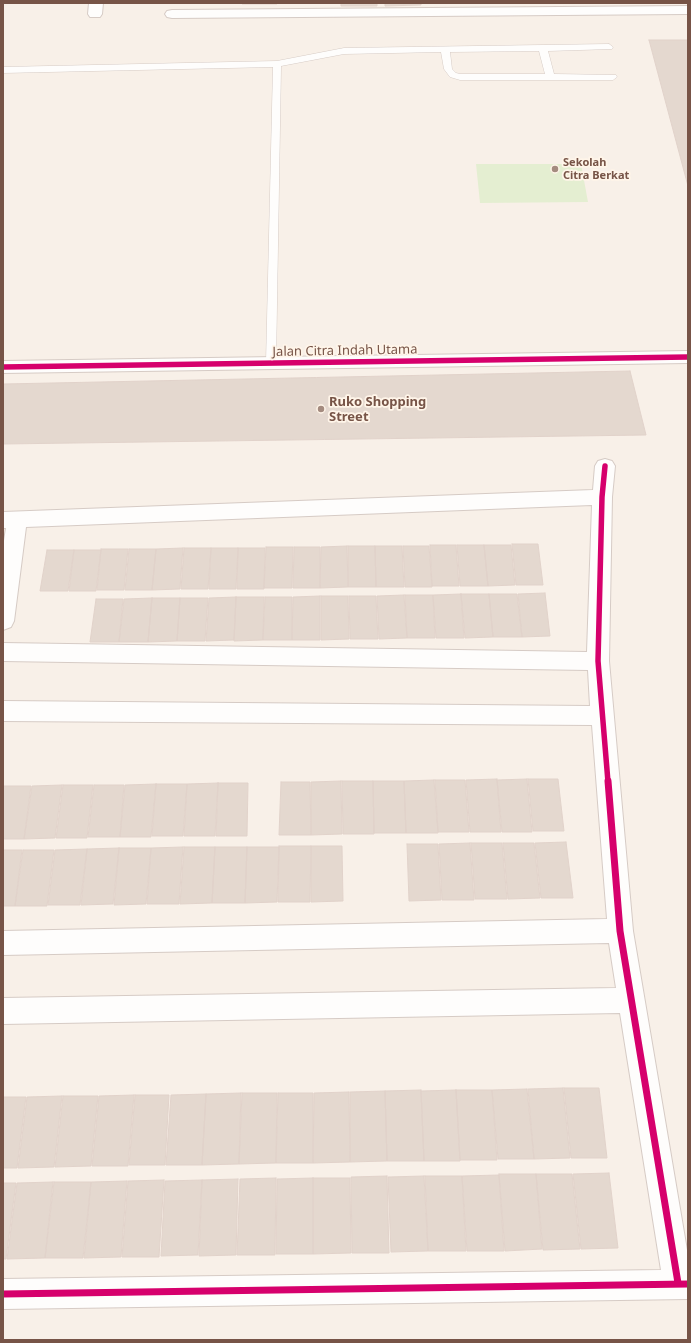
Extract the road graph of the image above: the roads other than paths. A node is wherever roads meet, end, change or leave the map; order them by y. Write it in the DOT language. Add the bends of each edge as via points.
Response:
graph roads {
  1 [pos="526,7"];
  2 [pos="620,7"];
  3 [pos="231,8"];
  4 [pos="331,8"];
  5 [pos="426,8"];
  6 [pos="688,10"];
  7 [pos="172,14"];
  8 [pos="609,47"];
  9 [pos="543,48"];
  10 [pos="445,49"];
  11 [pos="277,64"];
  12 [pos="3,70"];
  13 [pos="613,77"];
  14 [pos="550,78"];
  15 [pos="688,357"];
  16 [pos="271,363"];
  17 [pos="3,367"];
  18 [pos="605,466"];
  19 [pos="602,497"];
  20 [pos="10,520"];
  21 [pos="3,621"];
  22 [pos="3,652"];
  23 [pos="598,661"];
  24 [pos="3,711"];
  25 [pos="602,716"];
  26 [pos="620,931"];
  27 [pos="3,943"];
  28 [pos="630,1000"];
  29 [pos="3,1011"];
  30 [pos="683,1283"];
  31 [pos="3,1294"];
  1 -- 2 [label="street"];
  1 -- 5 [label="street"];
  2 -- 6 [label="street"];
  3 -- 4 [label="street"];
  3 -- 7 [label="street"];
  4 -- 5 [label="street"];
  8 -- 9 [label="lane"];
  9 -- 10 [label="lane"];
  9 -- 14 [label="lane"];
  10 -- 11 [label="lane" via="344,51"];
  10 -- 14 [label="lane" via="448,69 453,75 460,77"];
  11 -- 12 [label="lane"];
  11 -- 16 [label="lane"];
  13 -- 14 [label="lane"];
  15 -- 16 [label="street, Jalan Citra Indah Utama"];
  16 -- 17 [label="street, Jalan Citra Indah Utama"];
  18 -- 19 [label="street"];
  19 -- 20 [label="street"];
  19 -- 23 [label="street"];
  20 -- 21 [label="street"];
  22 -- 23 [label="street"];
  23 -- 25 [label="street"];
  24 -- 25 [label="street"];
  25 -- 26 [label="street"];
  26 -- 27 [label="street"];
  26 -- 28 [label="street"];
  28 -- 29 [label="street"];
  28 -- 30 [label="street"];
  30 -- 31 [label="street"];
}
